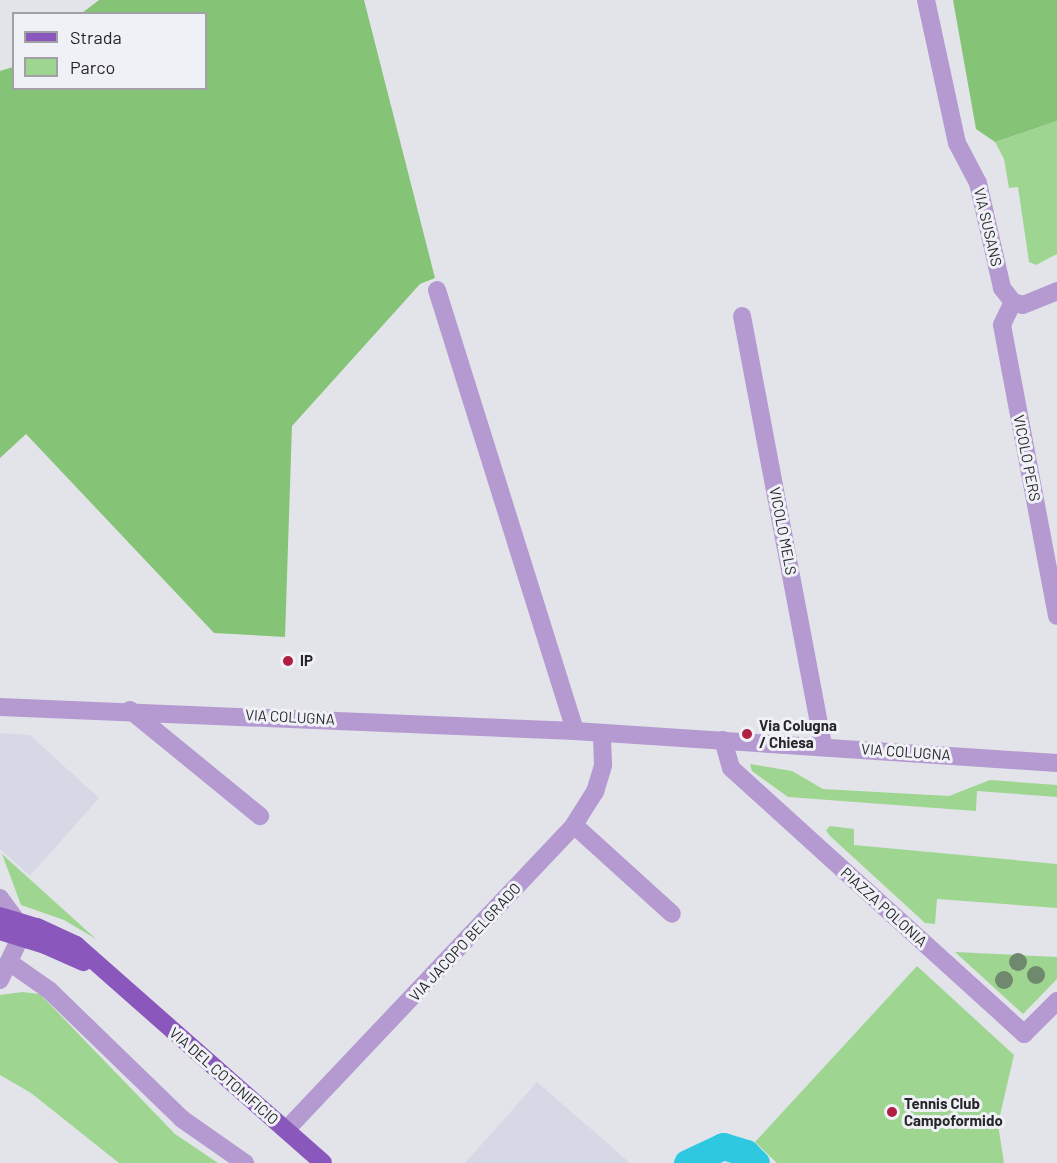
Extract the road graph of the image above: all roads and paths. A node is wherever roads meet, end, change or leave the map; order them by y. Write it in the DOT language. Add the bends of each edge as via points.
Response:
graph roads {
  1 [pos="926,0"];
  2 [pos="437,290"];
  3 [pos="1057,291"];
  4 [pos="1013,302"];
  5 [pos="742,316"];
  6 [pos="1057,616"];
  7 [pos="2,708"];
  8 [pos="130,710"];
  9 [pos="575,731"];
  10 [pos="602,733"];
  11 [pos="723,740"];
  12 [pos="823,746"];
  13 [pos="1057,763"];
  14 [pos="260,816"];
  15 [pos="574,825"];
  16 [pos="6,913"];
  17 [pos="672,915"];
  18 [pos="0,931"];
  19 [pos="9,962"];
  20 [pos="0,980"];
  21 [pos="1057,1001"];
  22 [pos="286,1130"];
  23 [pos="244,1163"];
  24 [pos="323,1163"];
  1 -- 4 [label="street, VIA SUSANS" via="957,143 978,183 1002,288"];
  2 -- 9 [label="street"];
  3 -- 4 [label="street" via="1034,303"];
  4 -- 6 [label="street, VICOLO PERS" via="1002,326"];
  5 -- 12 [label="street, VICOLO MELS"];
  7 -- 8 [label="street, VIA COLUGNA"];
  8 -- 9 [label="street, VIA COLUGNA"];
  8 -- 14 [label="street"];
  9 -- 10 [label="street, VIA COLUGNA"];
  10 -- 11 [label="street, VIA COLUGNA"];
  10 -- 15 [label="street, VIA JACOPO BELGRADO" via="603,765 595,792"];
  11 -- 12 [label="street, VIA COLUGNA"];
  11 -- 21 [label="street, PIAZZA POLONIA" via="731,768 1024,1034"];
  12 -- 13 [label="street, VIA COLUGNA"];
  15 -- 17 [label="street"];
  15 -- 22 [label="street, VIA JACOPO BELGRADO"];
  16 -- 18 [label="main road, VIA DEL COTONIFICIO"];
  16 -- 19 [label="street"];
  16 -- 22 [label="main road, VIA DEL COTONIFICIO" via="125,988"];
  19 -- 20 [label="street"];
  19 -- 23 [label="street" via="49,990 182,1119"];
  22 -- 24 [label="main road, VIA DEL COTONIFICIO"];
}
